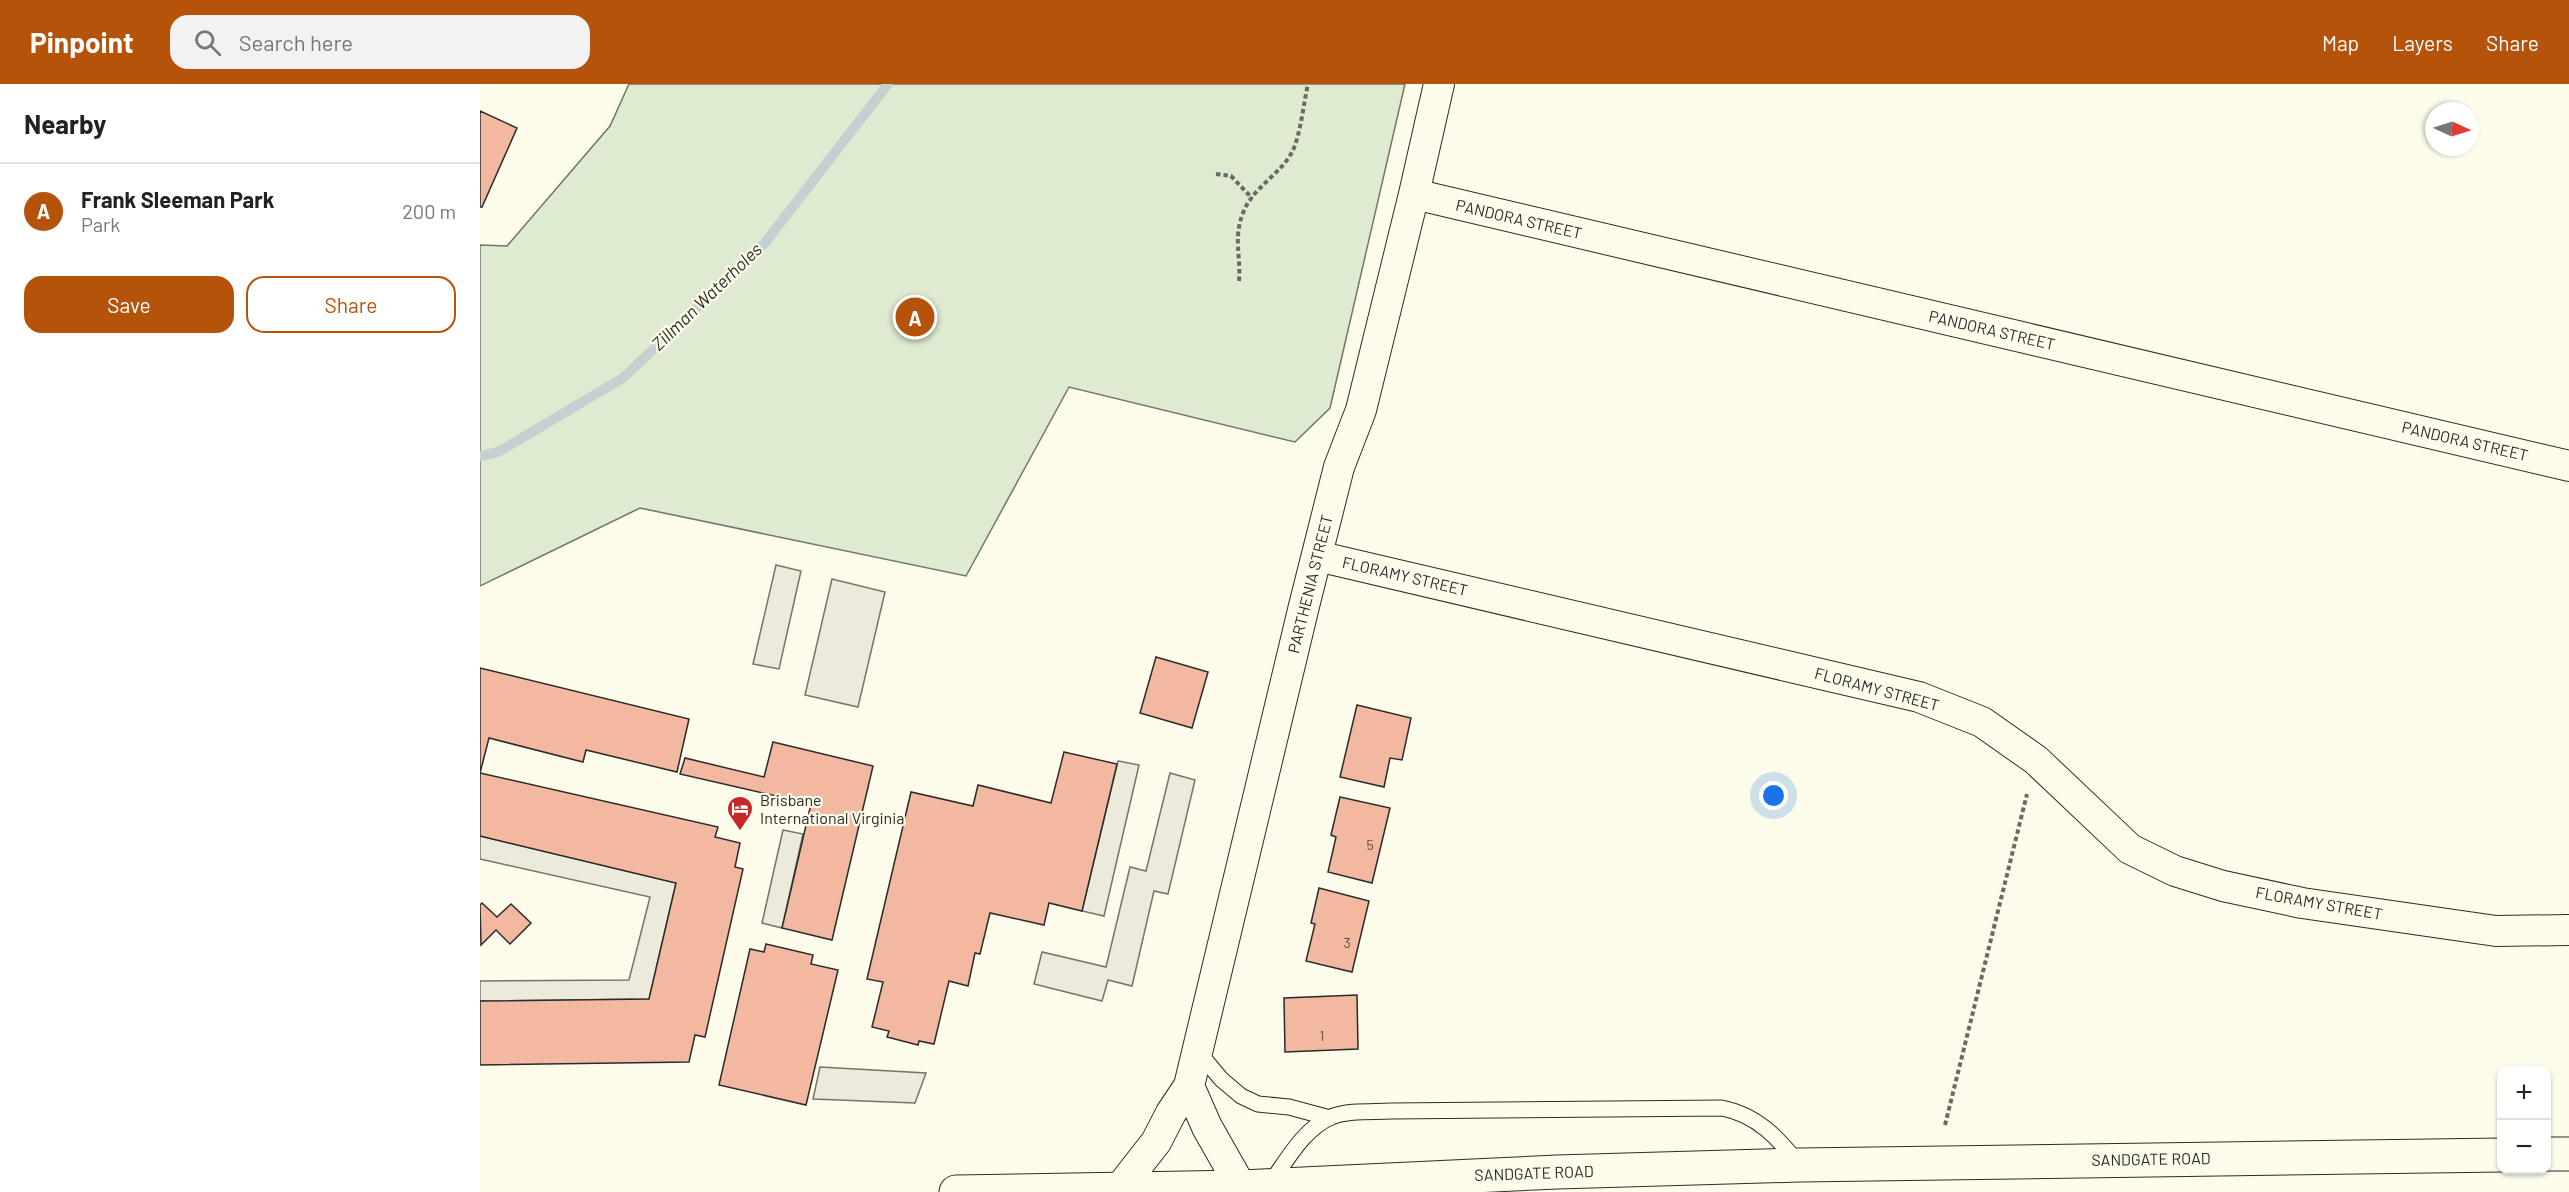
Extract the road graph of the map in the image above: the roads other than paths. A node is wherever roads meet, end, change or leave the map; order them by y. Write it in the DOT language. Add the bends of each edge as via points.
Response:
graph roads {
  1 [pos="1439,84"];
  2 [pos="1414,194"];
  3 [pos="2569,466"];
  4 [pos="1317,556"];
  5 [pos="2569,930"];
  6 [pos="1197,1050"];
  7 [pos="1189,1086"];
  8 [pos="1330,1118"];
  9 [pos="2551,1154"];
  10 [pos="2569,1154"];
  11 [pos="2497,1155"];
  12 [pos="1800,1165"];
  13 [pos="1255,1186"];
  14 [pos="1120,1188"];
  15 [pos="956,1192"];
  1 -- 2 [label="street, PARTHENIA STREET"];
  2 -- 3 [label="street, PANDORA STREET"];
  2 -- 4 [label="street, PARTHENIA STREET" via="1361,410 1339,467"];
  4 -- 5 [label="street, FLORAMY STREET" via="1919,697 1982,722 2036,760 2130,849 2175,871 2223,886 2324,906 2496,931"];
  4 -- 6 [label="street, PARTHENIA STREET"];
  6 -- 7 [label="street, PARTHENIA STREET"];
  6 -- 8 [label="lane" via="1230,1089 1241,1096 1258,1104"];
  7 -- 13 [label="street" via="1207,1127"];
  7 -- 14 [label="street, PARTHENIA STREET" via="1156,1142"];
  8 -- 12 [label="lane" via="1390,1111 1722,1108 1755,1119 1777,1137"];
  8 -- 13 [label="lane" via="1309,1132"];
  9 -- 10 [label="highway"];
  11 -- 12 [label="highway, SANDGATE ROAD"];
  12 -- 13 [label="highway, SANDGATE ROAD"];
  13 -- 14 [label="highway, SANDGATE ROAD"];
  14 -- 15 [label="highway, SANDGATE ROAD"];
}
